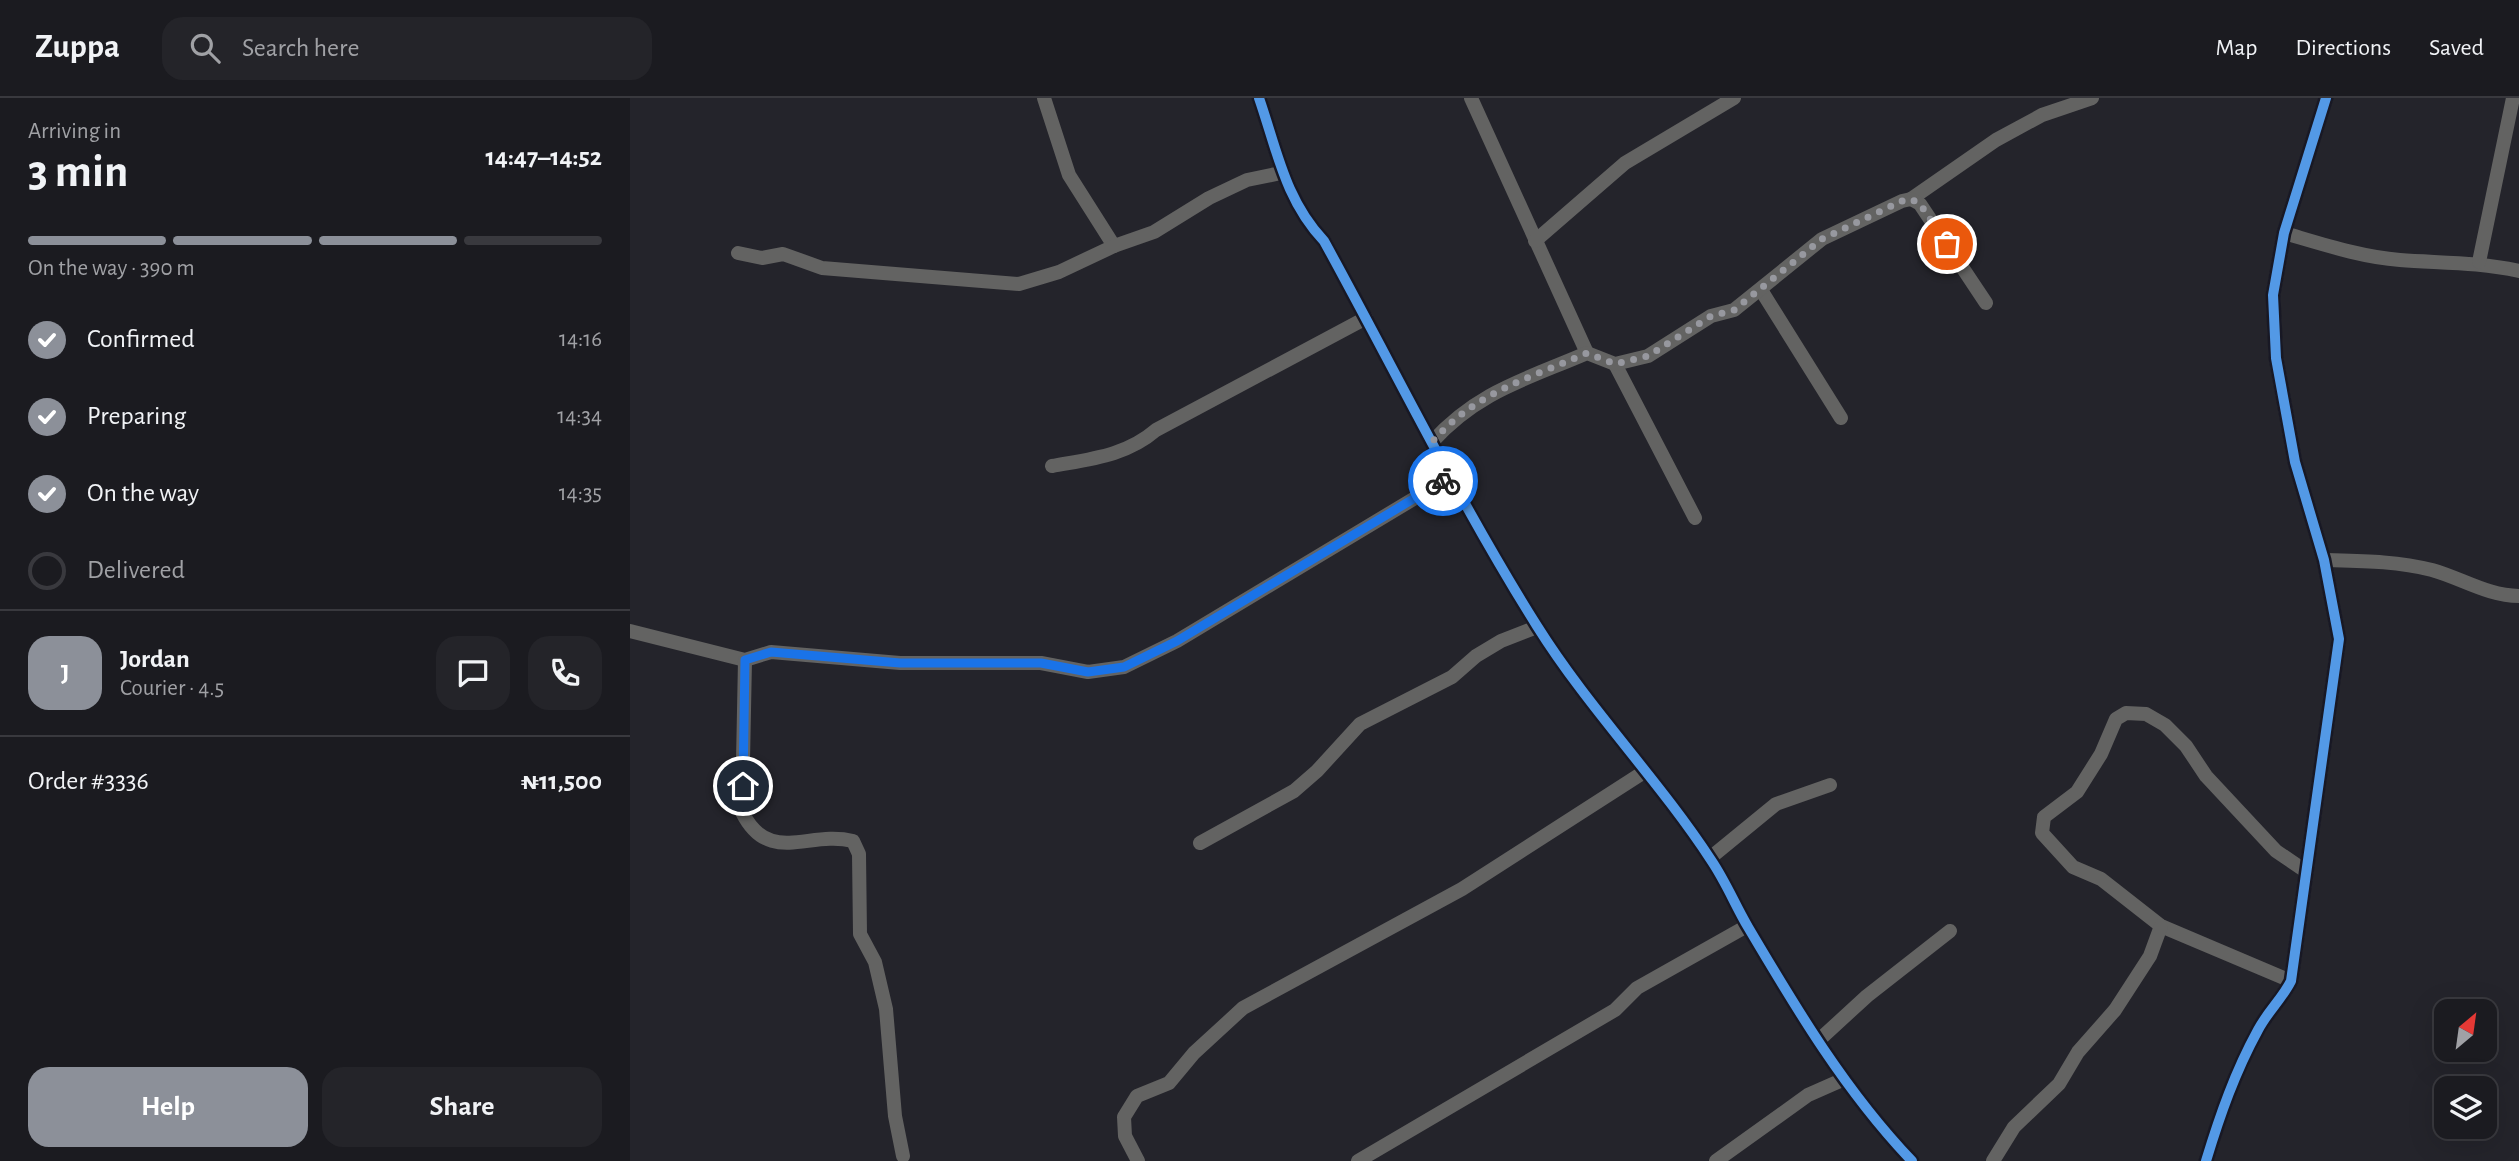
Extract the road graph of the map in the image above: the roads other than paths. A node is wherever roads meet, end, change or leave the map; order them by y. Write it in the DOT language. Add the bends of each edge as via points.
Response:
graph roads {
  1 [pos="1044,98"];
  2 [pos="1259,98"];
  3 [pos="1471,98"];
  4 [pos="1734,98"];
  5 [pos="2092,98"];
  6 [pos="2513,98"];
  7 [pos="2321,99"];
  8 [pos="1281,173"];
  9 [pos="1911,199"];
  10 [pos="2284,233"];
  11 [pos="1535,241"];
  12 [pos="1114,246"];
  13 [pos="738,253"];
  14 [pos="2479,262"];
  15 [pos="2519,271"];
  16 [pos="1761,290"];
  17 [pos="1986,303"];
  18 [pos="1366,318"];
  19 [pos="1587,353"];
  20 [pos="1615,364"];
  21 [pos="1840,418"];
  22 [pos="1432,442"];
  23 [pos="1052,466"];
  24 [pos="1450,477"];
  25 [pos="1695,518"];
  26 [pos="2325,560"];
  27 [pos="2519,596"];
  28 [pos="1537,626"];
  29 [pos="630,631"];
  30 [pos="745,660"];
  31 [pos="1644,772"];
  32 [pos="1830,785"];
  33 [pos="1200,844"];
  34 [pos="1710,858"];
  35 [pos="2304,870"];
  36 [pos="1747,926"];
  37 [pos="2161,926"];
  38 [pos="1951,931"];
  39 [pos="2291,981"];
  40 [pos="1819,1040"];
  41 [pos="1842,1080"];
  42 [pos="903,1156"];
  43 [pos="1138,1161"];
  44 [pos="1358,1161"];
  45 [pos="1716,1161"];
  46 [pos="1912,1161"];
  47 [pos="1993,1161"];
  48 [pos="2206,1161"];
  1 -- 12 [label="street" via="1069,175"];
  2 -- 8 [label="street"];
  3 -- 11 [label="street"];
  4 -- 11 [label="street" via="1625,163"];
  5 -- 9 [label="street" via="2042,115 1996,140"];
  6 -- 14 [label="street"];
  7 -- 10 [label="street"];
  8 -- 12 [label="street" via="1247,180 1154,232"];
  8 -- 18 [label="street"];
  9 -- 16 [label="street" via="1822,239"];
  9 -- 17 [label="street" via="1920,204"];
  10 -- 14 [label="street" via="2398,260"];
  10 -- 26 [label="street" via="2273,295 2276,358 2295,462"];
  11 -- 19 [label="street"];
  12 -- 13 [label="street" via="1059,272 1019,284 822,268 783,254 762,258"];
  14 -- 15 [label="street"];
  16 -- 20 [label="street" via="1734,310 1711,316 1648,356"];
  16 -- 21 [label="street"];
  18 -- 22 [label="street"];
  18 -- 23 [label="street" via="1131,447"];
  19 -- 20 [label="street"];
  19 -- 22 [label="street" via="1499,388 1454,418"];
  20 -- 25 [label="street"];
  22 -- 24 [label="street"];
  24 -- 28 [label="street"];
  24 -- 30 [label="street" via="1177,641 1124,667 1088,672 1041,663 900,663 771,652"];
  26 -- 27 [label="street" via="2399,563"];
  26 -- 35 [label="street" via="2339,639"];
  28 -- 31 [label="street"];
  28 -- 33 [label="street" via="1501,641 1452,677 1384,708 1360,724 1294,791"];
  29 -- 30 [label="street"];
  30 -- 42 [label="street" via="742,812 751,829 768,841 853,841 859,854 860,934 875,962 886,1009"];
  31 -- 34 [label="street"];
  31 -- 43 [label="street" via="1462,889 1243,1008 1169,1083 1137,1096 1124,1117 1125,1136"];
  32 -- 34 [label="street" via="1776,804"];
  34 -- 36 [label="street"];
  35 -- 37 [label="street" via="2276,851 2165,725 2146,715 2126,713 2116,719 2077,792 2044,817 2042,833 2073,867 2101,879"];
  35 -- 39 [label="street"];
  36 -- 40 [label="street"];
  36 -- 44 [label="street" via="1637,988 1615,1010"];
  37 -- 39 [label="street"];
  37 -- 47 [label="street" via="2150,956 2115,1010 2078,1052 2059,1084 2014,1127"];
  38 -- 40 [label="street"];
  39 -- 48 [label="street" via="2270,1009 2227,1091"];
  40 -- 41 [label="street"];
  41 -- 45 [label="street" via="1808,1095"];
  41 -- 46 [label="street"];
}
